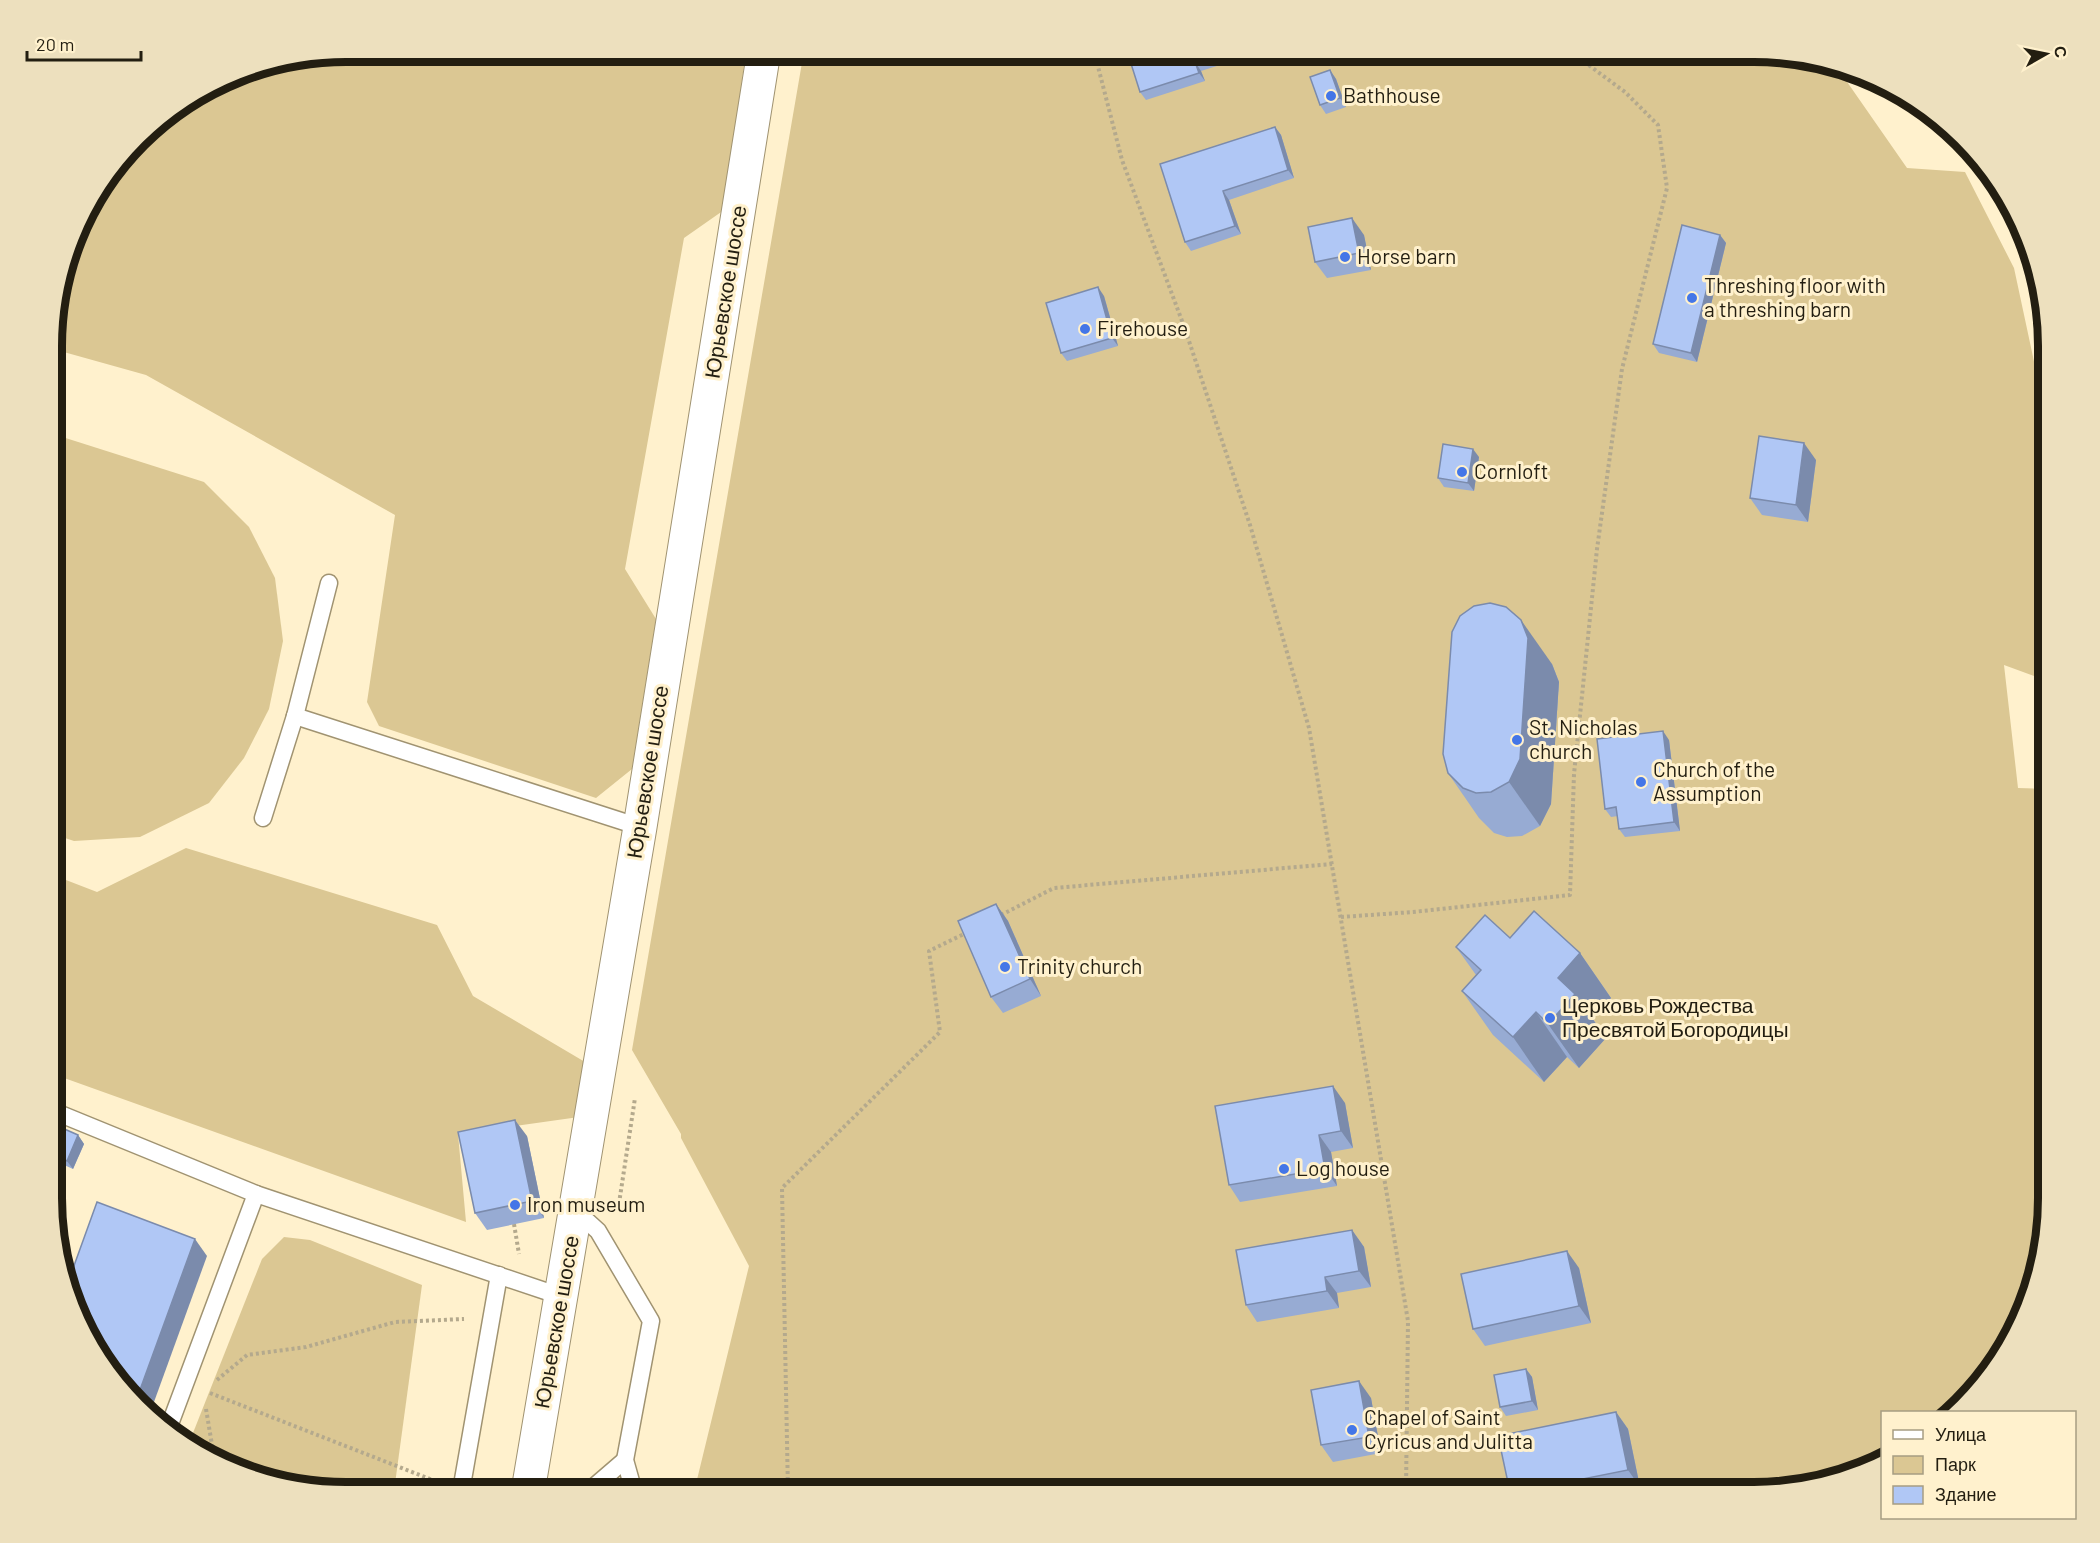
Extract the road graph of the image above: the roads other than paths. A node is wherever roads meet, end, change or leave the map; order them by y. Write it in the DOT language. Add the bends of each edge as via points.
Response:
graph roads {
  1 [pos="762,62"];
  2 [pos="328,583"];
  3 [pos="295,716"];
  4 [pos="263,818"];
  5 [pos="640,827"];
  6 [pos="62,1114"];
  7 [pos="256,1194"];
  8 [pos="576,1211"];
  9 [pos="500,1275"];
  10 [pos="560,1296"];
  11 [pos="171,1421"];
  12 [pos="625,1460"];
  13 [pos="463,1482"];
  14 [pos="529,1482"];
  15 [pos="599,1482"];
  16 [pos="631,1482"];
  1 -- 5 [label="main road, Юрьевское шоссе"];
  2 -- 3 [label="lane"];
  3 -- 4 [label="lane"];
  3 -- 5 [label="lane"];
  5 -- 8 [label="main road, Юрьевское шоссе"];
  6 -- 7 [label="lane"];
  7 -- 9 [label="lane"];
  7 -- 11 [label="lane"];
  8 -- 10 [label="main road, Юрьевское шоссе"];
  8 -- 12 [label="lane" via="598,1231 651,1321"];
  9 -- 10 [label="lane"];
  9 -- 13 [label="lane"];
  10 -- 14 [label="main road, Юрьевское шоссе"];
  12 -- 15 [label="lane"];
  12 -- 16 [label="lane"];
}
